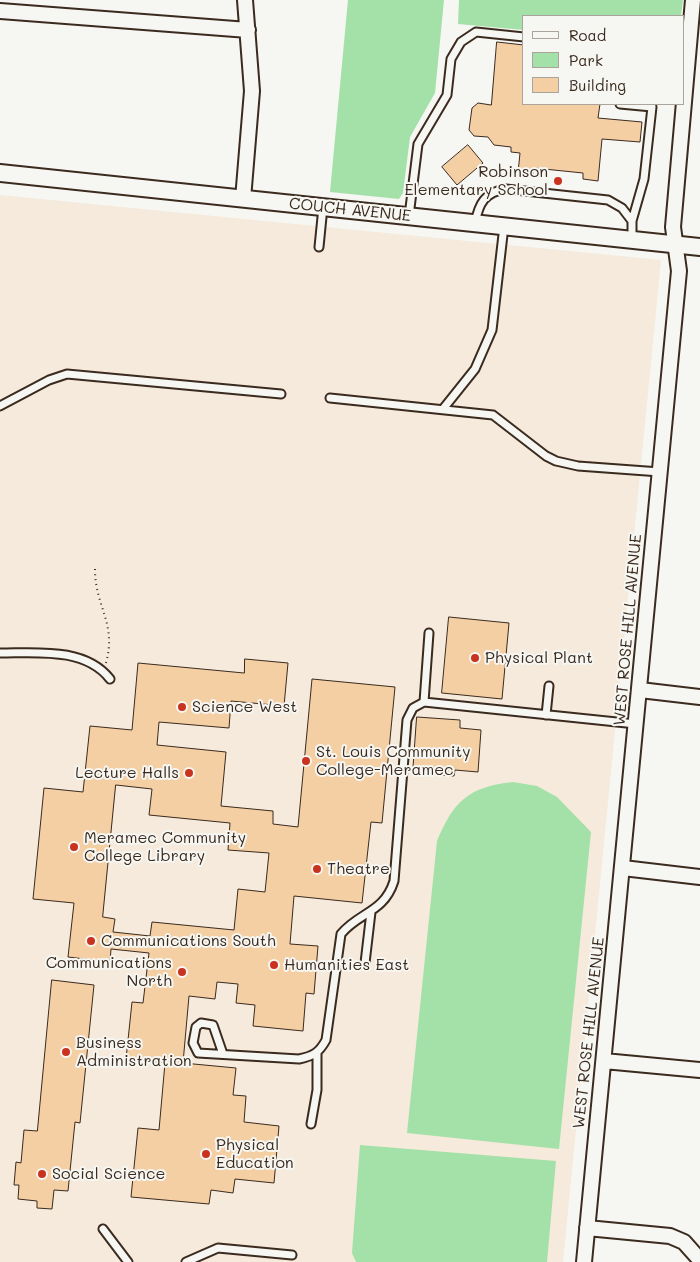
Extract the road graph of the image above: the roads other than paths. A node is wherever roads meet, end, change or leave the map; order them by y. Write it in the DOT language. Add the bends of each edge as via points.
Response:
graph roads {
  1 [pos="245,0"];
  2 [pos="693,0"];
  3 [pos="0,11"];
  4 [pos="248,30"];
  5 [pos="522,37"];
  6 [pos="685,96"];
  7 [pos="631,105"];
  8 [pos="684,105"];
  9 [pos="0,174"];
  10 [pos="243,199"];
  11 [pos="323,207"];
  12 [pos="410,216"];
  13 [pos="632,221"];
  14 [pos="475,223"];
  15 [pos="504,226"];
  16 [pos="632,240"];
  17 [pos="676,244"];
  18 [pos="700,246"];
  19 [pos="319,247"];
  20 [pos="282,394"];
  21 [pos="330,398"];
  22 [pos="0,406"];
  23 [pos="443,409"];
  24 [pos="660,472"];
  25 [pos="429,633"];
  26 [pos="0,652"];
  27 [pos="110,679"];
  28 [pos="550,686"];
  29 [pos="640,690"];
  30 [pos="700,697"];
  31 [pos="424,702"];
  32 [pos="546,715"];
  33 [pos="637,724"];
  34 [pos="623,868"];
  35 [pos="700,877"];
  36 [pos="371,912"];
  37 [pos="365,963"];
  38 [pos="317,1053"];
  39 [pos="223,1054"];
  40 [pos="604,1061"];
  41 [pos="700,1070"];
  42 [pos="311,1124"];
  43 [pos="587,1228"];
  44 [pos="103,1229"];
  45 [pos="292,1255"];
  46 [pos="700,1260"];
  47 [pos="128,1262"];
  48 [pos="186,1262"];
  49 [pos="584,1262"];
  1 -- 4 [label="street"];
  2 -- 6 [label="street, WEST ROSE HILL AVENUE"];
  3 -- 4 [label="street"];
  4 -- 10 [label="street" via="252,91"];
  5 -- 12 [label="lane" via="476,32 461,42 451,59 447,96 418,144"];
  7 -- 13 [label="lane" via="652,107 644,179"];
  8 -- 17 [label="street, WEST ROSE HILL AVENUE" via="674,227"];
  9 -- 10 [label="street, COUCH AVENUE"];
  10 -- 11 [label="street, COUCH AVENUE"];
  11 -- 12 [label="street, COUCH AVENUE"];
  11 -- 19 [label="lane"];
  12 -- 14 [label="street, COUCH AVENUE"];
  13 -- 14 [label="lane" via="622,208 601,198 506,189 487,195 479,204"];
  13 -- 16 [label="lane"];
  14 -- 15 [label="street, COUCH AVENUE"];
  15 -- 16 [label="street, COUCH AVENUE"];
  15 -- 23 [label="lane" via="496,313 490,335 476,369"];
  16 -- 17 [label="street, COUCH AVENUE"];
  17 -- 18 [label="street, COUCH AVENUE"];
  17 -- 24 [label="street, WEST ROSE HILL AVENUE" via="679,271"];
  20 -- 22 [label="lane" via="67,374"];
  21 -- 23 [label="lane"];
  23 -- 24 [label="lane" via="500,418 556,461 578,466"];
  24 -- 29 [label="street, WEST ROSE HILL AVENUE"];
  25 -- 31 [label="lane"];
  26 -- 27 [label="lane" via="56,653 74,657 102,670"];
  28 -- 32 [label="lane"];
  29 -- 30 [label="street"];
  29 -- 33 [label="street, WEST ROSE HILL AVENUE"];
  31 -- 32 [label="lane"];
  31 -- 36 [label="lane" via="413,708 407,720 394,881 382,905"];
  32 -- 33 [label="lane"];
  33 -- 34 [label="street, WEST ROSE HILL AVENUE"];
  34 -- 35 [label="street"];
  34 -- 40 [label="street, WEST ROSE HILL AVENUE"];
  36 -- 37 [label="lane"];
  36 -- 38 [label="lane" via="341,934 326,1040"];
  38 -- 39 [label="lane" via="299,1060"];
  38 -- 42 [label="lane" via="317,1090"];
  39 -- 39 [label="lane" via="198,1052 193,1043 196,1027 201,1023 212,1025"];
  40 -- 41 [label="street"];
  40 -- 43 [label="street, WEST ROSE HILL AVENUE"];
  43 -- 46 [label="street" via="670,1236 684,1242"];
  43 -- 49 [label="street, WEST ROSE HILL AVENUE"];
  44 -- 47 [label="lane"];
  45 -- 48 [label="lane" via="218,1248"];
}
